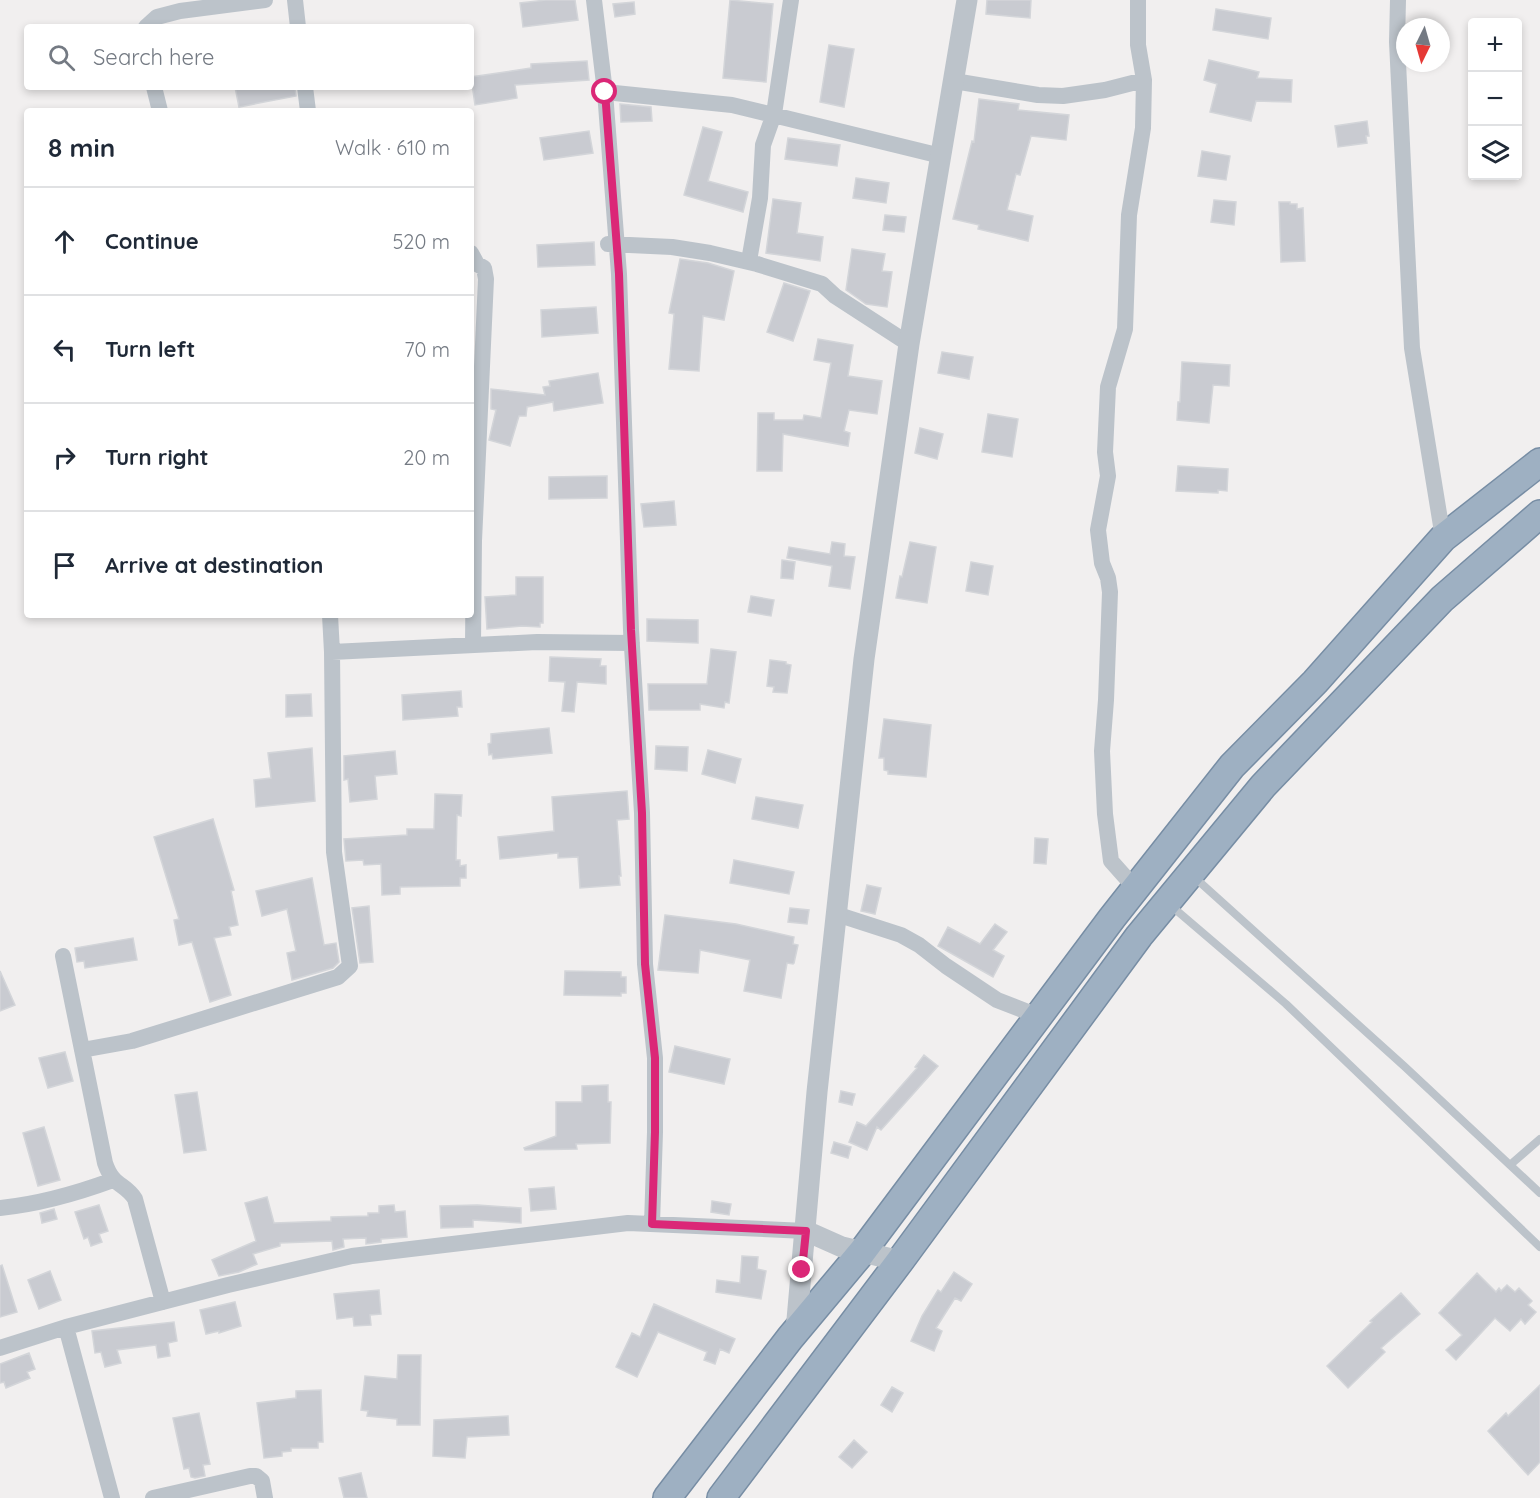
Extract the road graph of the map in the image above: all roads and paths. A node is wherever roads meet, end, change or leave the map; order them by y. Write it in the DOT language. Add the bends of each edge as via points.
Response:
graph roads {
  1 [pos="265,0"];
  2 [pos="295,0"];
  3 [pos="594,0"];
  4 [pos="791,0"];
  5 [pos="967,0"];
  6 [pos="1138,0"];
  7 [pos="1398,0"];
  8 [pos="149,24"];
  9 [pos="298,24"];
  10 [pos="1144,80"];
  11 [pos="954,81"];
  12 [pos="155,90"];
  13 [pos="305,90"];
  14 [pos="605,92"];
  15 [pos="159,108"];
  16 [pos="308,108"];
  17 [pos="774,114"];
  18 [pos="941,156"];
  19 [pos="608,244"];
  20 [pos="474,258"];
  21 [pos="749,261"];
  22 [pos="909,344"];
  23 [pos="1540,462"];
  24 [pos="1540,514"];
  25 [pos="1443,538"];
  26 [pos="474,541"];
  27 [pos="330,618"];
  28 [pos="473,618"];
  29 [pos="473,644"];
  30 [pos="632,644"];
  31 [pos="332,652"];
  32 [pos="1315,682"];
  33 [pos="1337,709"];
  34 [pos="1190,874"];
  35 [pos="1135,888"];
  36 [pos="1167,902"];
  37 [pos="836,914"];
  38 [pos="63,956"];
  39 [pos="1042,1011"];
  40 [pos="1072,1026"];
  41 [pos="82,1050"];
  42 [pos="1540,1139"];
  43 [pos="1510,1165"];
  44 [pos="113,1180"];
  45 [pos="1540,1193"];
  46 [pos="0,1208"];
  47 [pos="652,1224"];
  48 [pos="806,1231"];
  49 [pos="1539,1245"];
  50 [pos="862,1251"];
  51 [pos="900,1261"];
  52 [pos="163,1302"];
  53 [pos="66,1327"];
  54 [pos="796,1331"];
  55 [pos="0,1348"];
  56 [pos="112,1498"];
  57 [pos="153,1498"];
  58 [pos="265,1498"];
  59 [pos="667,1498"];
  60 [pos="721,1498"];
  1 -- 8 [label="street" via="180,11 157,17"];
  2 -- 9 [label="street"];
  3 -- 14 [label="street"];
  4 -- 17 [label="street"];
  5 -- 11 [label="street"];
  6 -- 10 [label="street" via="1138,45"];
  7 -- 25 [label="street" via="1412,348"];
  10 -- 11 [label="street" via="1063,96"];
  10 -- 35 [label="street" via="1143,128 1129,215 1125,329 1108,387 1108,476 1098,530 1110,592 1102,751 1105,814 1111,861"];
  11 -- 18 [label="street"];
  12 -- 15 [label="street"];
  13 -- 16 [label="street"];
  14 -- 17 [label="street" via="732,105"];
  14 -- 30 [label="street" via="619,274"];
  17 -- 18 [label="street"];
  17 -- 21 [label="street" via="763,145 760,198"];
  18 -- 22 [label="street"];
  19 -- 21 [label="street" via="672,247"];
  20 -- 26 [label="street" via="484,268 486,279"];
  21 -- 22 [label="street" via="822,284"];
  22 -- 37 [label="street" via="863,670"];
  23 -- 25 [label="highway"];
  24 -- 33 [label="highway" via="1442,599"];
  25 -- 32 [label="highway"];
  27 -- 31 [label="street"];
  28 -- 29 [label="street"];
  29 -- 30 [label="street"];
  29 -- 31 [label="street"];
  30 -- 47 [label="street" via="642,813 645,964 655,1058"];
  31 -- 41 [label="street" via="334,852 350,966 338,977 144,1038"];
  32 -- 33 [label="highway"];
  32 -- 35 [label="highway" via="1232,766"];
  33 -- 34 [label="highway" via="1263,786"];
  34 -- 36 [label="highway"];
  34 -- 43 [label="lane"];
  35 -- 39 [label="highway"];
  36 -- 40 [label="highway"];
  36 -- 49 [label="lane" via="1286,1004"];
  37 -- 39 [label="street" via="901,935 997,1000"];
  37 -- 48 [label="street"];
  38 -- 41 [label="street"];
  39 -- 40 [label="highway"];
  39 -- 50 [label="highway"];
  40 -- 51 [label="highway"];
  41 -- 44 [label="street" via="105,1163"];
  42 -- 43 [label="lane"];
  43 -- 45 [label="lane"];
  44 -- 46 [label="street" via="63,1198"];
  44 -- 52 [label="street" via="135,1199"];
  47 -- 48 [label="street"];
  47 -- 52 [label="street" via="628,1223 352,1256"];
  48 -- 50 [label="street"];
  48 -- 54 [label="street"];
  50 -- 51 [label="street"];
  50 -- 54 [label="highway"];
  51 -- 60 [label="highway"];
  52 -- 53 [label="street"];
  53 -- 55 [label="street"];
  53 -- 56 [label="street"];
  54 -- 59 [label="highway"];
  57 -- 58 [label="street" via="256,1476 262,1481"];
}
